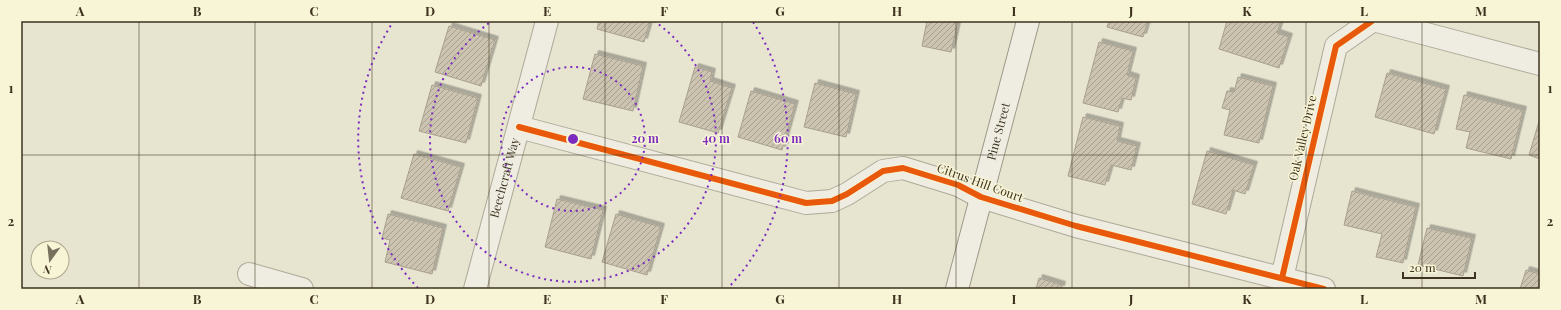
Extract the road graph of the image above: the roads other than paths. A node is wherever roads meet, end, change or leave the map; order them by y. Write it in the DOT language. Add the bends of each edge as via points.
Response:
graph roads {
  1 [pos="547,21"];
  2 [pos="1028,21"];
  3 [pos="1372,21"];
  4 [pos="1377,21"];
  5 [pos="1540,64"];
  6 [pos="519,127"];
  7 [pos="981,197"];
  8 [pos="249,274"];
  9 [pos="1282,278"];
  10 [pos="302,289"];
  11 [pos="475,289"];
  12 [pos="957,289"];
  13 [pos="1324,289"];
  1 -- 6 [label="street, Beechcraft Way"];
  2 -- 7 [label="street, Pine Street"];
  3 -- 9 [label="street, Oak Valley Drive" via="1336,46"];
  4 -- 5 [label="street"];
  6 -- 7 [label="street, Citrus Hill Court" via="806,203 832,200 847,194 883,171 903,168 958,184"];
  6 -- 11 [label="street, Beechcraft Way"];
  7 -- 9 [label="street, Citrus Hill Court" via="1076,226"];
  7 -- 12 [label="street, Pine Street"];
  8 -- 10 [label="street"];
  9 -- 13 [label="street, Citrus Hill Court"];
}
